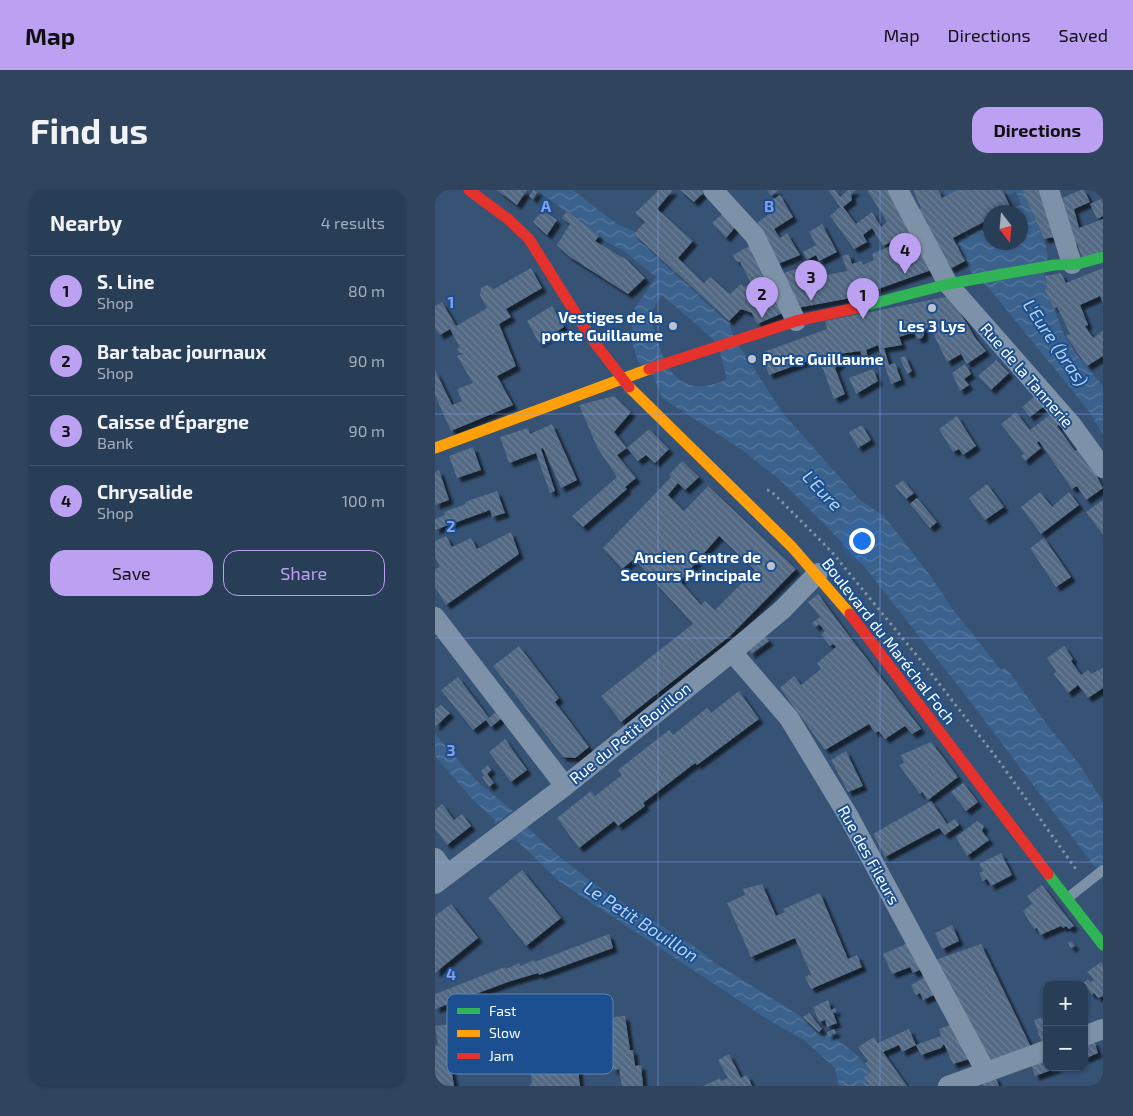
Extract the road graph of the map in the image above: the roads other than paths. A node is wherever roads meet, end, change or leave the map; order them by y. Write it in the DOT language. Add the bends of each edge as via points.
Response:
graph roads {
  1 [pos="469,190"];
  2 [pos="713,190"];
  3 [pos="898,190"];
  4 [pos="1049,190"];
  5 [pos="1103,257"];
  6 [pos="1063,265"];
  7 [pos="947,284"];
  8 [pos="795,321"];
  9 [pos="623,381"];
  10 [pos="575,384"];
  11 [pos="553,403"];
  12 [pos="435,448"];
  13 [pos="1103,468"];
  14 [pos="818,574"];
  15 [pos="435,617"];
  16 [pos="732,652"];
  17 [pos="565,786"];
  18 [pos="1101,871"];
  19 [pos="439,872"];
  20 [pos="1068,898"];
  21 [pos="1103,945"];
  22 [pos="1103,1029"];
  23 [pos="1088,1035"];
  24 [pos="1043,1051"];
  25 [pos="985,1072"];
  26 [pos="948,1086"];
  1 -- 9 [label="main road, Boulevard du Maréchal Foch" via="529,239 591,338 602,362"];
  2 -- 8 [label="street" via="755,236"];
  3 -- 7 [label="street, Rue de la Tannerie"];
  4 -- 6 [label="street"];
  5 -- 6 [label="main road"];
  6 -- 7 [label="main road"];
  7 -- 8 [label="main road" via="882,303"];
  7 -- 13 [label="street, Rue de la Tannerie" via="1071,424"];
  8 -- 9 [label="main road" via="644,371"];
  9 -- 11 [label="main road"];
  9 -- 14 [label="main road, Boulevard du Maréchal Foch"];
  10 -- 11 [label="main road"];
  11 -- 12 [label="main road"];
  14 -- 16 [label="street, Rue du Petit Bouillon"];
  14 -- 20 [label="main road, Boulevard du Maréchal Foch"];
  15 -- 17 [label="street"];
  16 -- 17 [label="street, Rue du Petit Bouillon"];
  16 -- 25 [label="street, Rue des Fileurs" via="789,718 849,817"];
  17 -- 19 [label="street, Rue du Petit Bouillon" via="503,833"];
  18 -- 20 [label="lane"];
  20 -- 21 [label="main road, Boulevard du Maréchal Foch"];
  22 -- 23 [label="street"];
  24 -- 25 [label="street"];
  25 -- 26 [label="street"];
}
